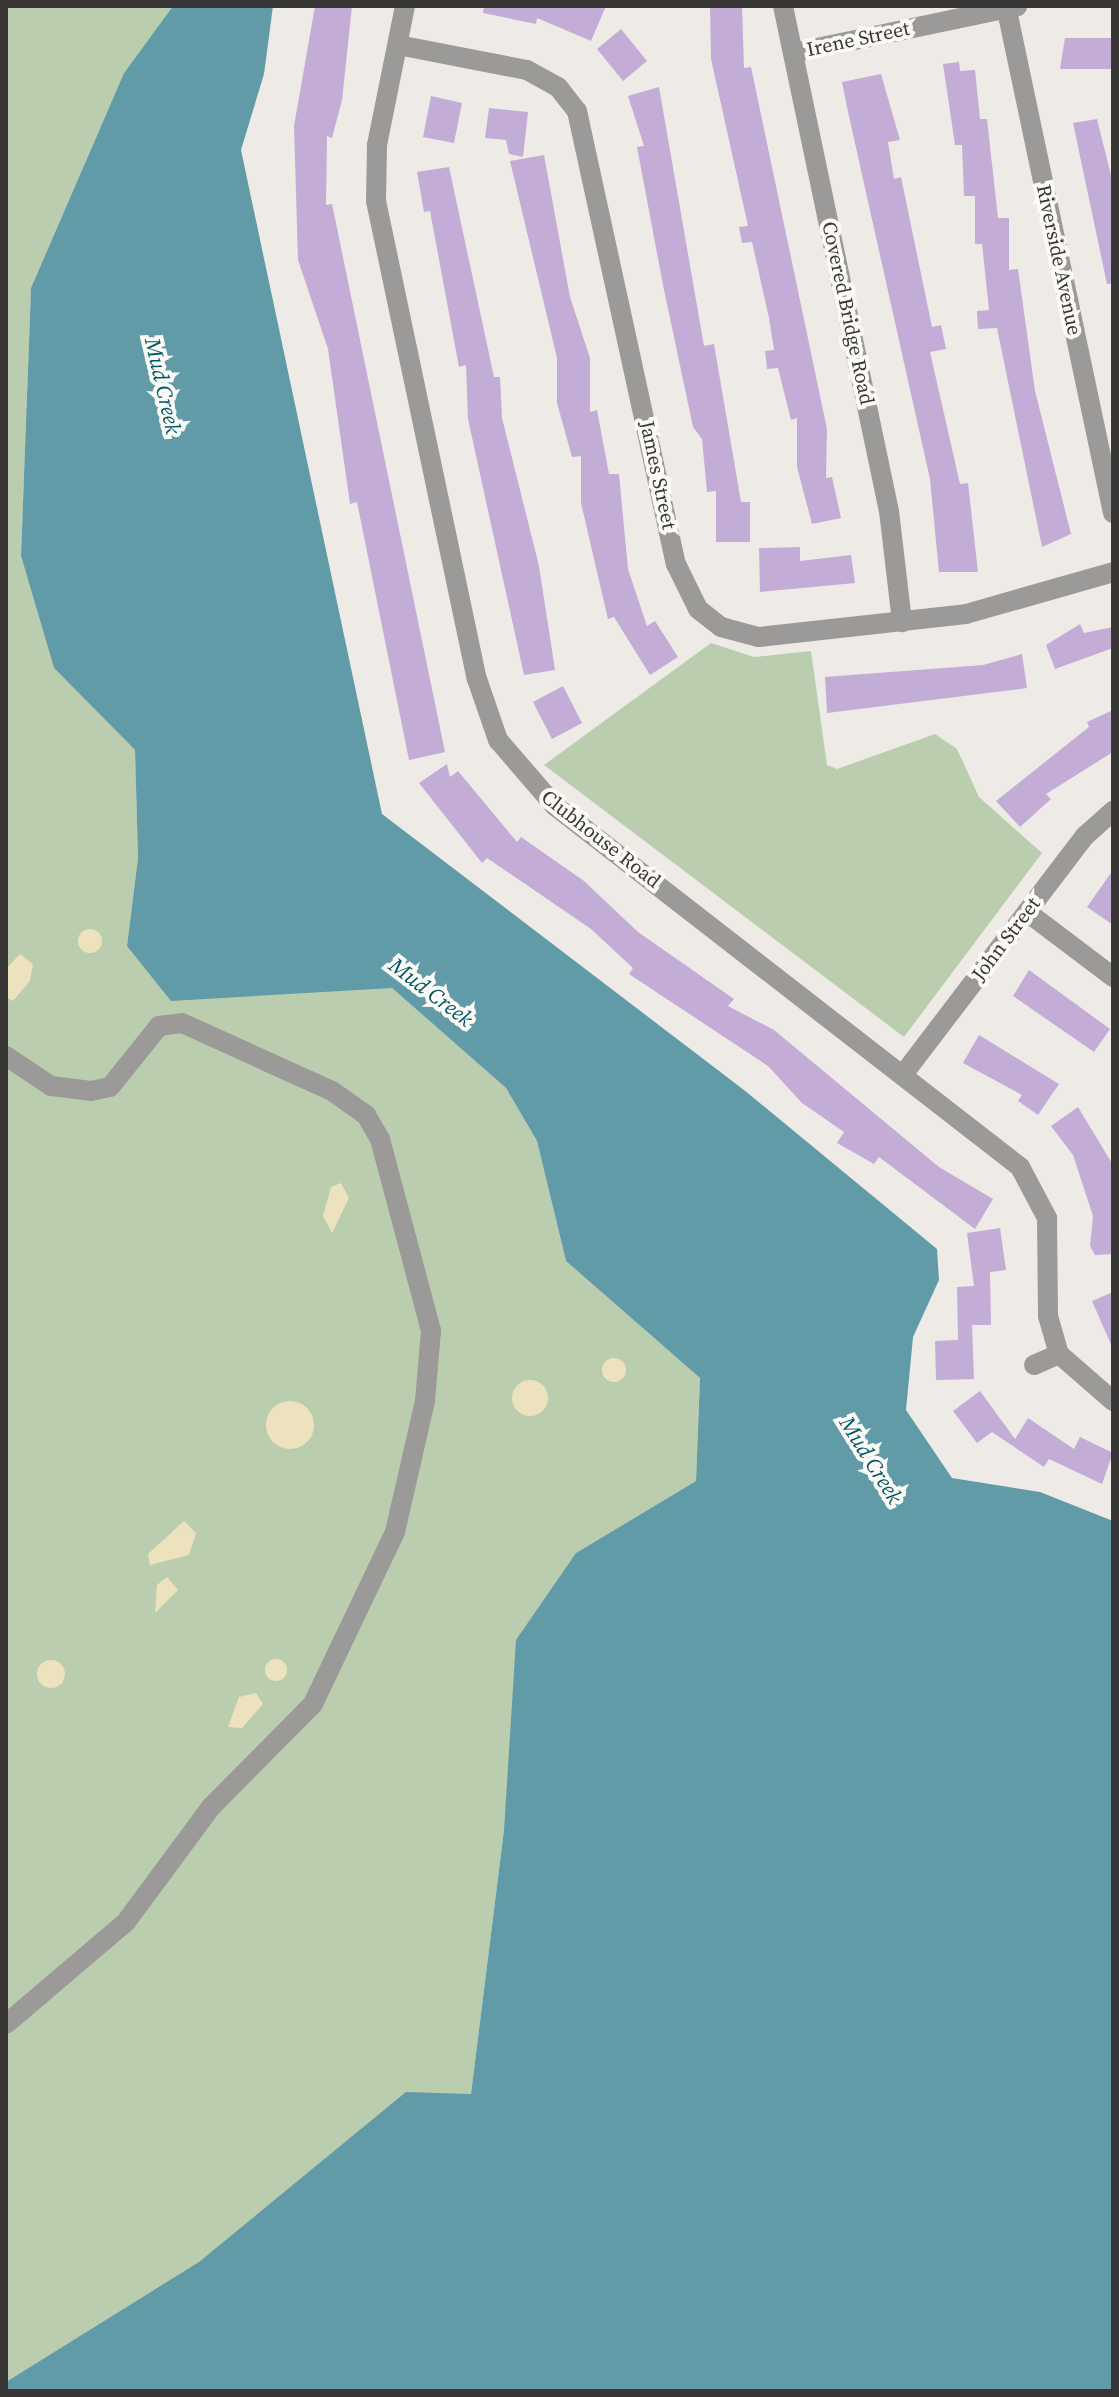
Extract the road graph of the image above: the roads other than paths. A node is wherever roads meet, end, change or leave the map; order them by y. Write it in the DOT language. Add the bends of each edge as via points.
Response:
graph roads {
  1 [pos="405,6"];
  2 [pos="783,6"];
  3 [pos="1010,7"];
  4 [pos="398,45"];
  5 [pos="793,53"];
  6 [pos="1113,513"];
  7 [pos="1113,572"];
  8 [pos="902,622"];
  9 [pos="1113,811"];
  10 [pos="1027,912"];
  11 [pos="1113,977"];
  12 [pos="6,1056"];
  13 [pos="905,1072"];
  14 [pos="1059,1354"];
  15 [pos="1034,1365"];
  16 [pos="1113,1401"];
  17 [pos="6,2024"];
  1 -- 4 [label="street, Clubhouse Road"];
  2 -- 5 [label="street, Covered Bridge Road"];
  3 -- 5 [label="street, Irene Street"];
  3 -- 6 [label="street, Riverside Avenue"];
  4 -- 8 [label="street, James Street" via="527,70 558,87 577,111 676,564 698,609 721,627 759,637"];
  4 -- 13 [label="street, Clubhouse Road" via="377,145 376,201 477,679 498,740 555,806"];
  5 -- 8 [label="street, Covered Bridge Road" via="889,511"];
  7 -- 8 [label="street, James Street" via="975,612"];
  9 -- 10 [label="street, John Street"];
  10 -- 11 [label="street"];
  10 -- 13 [label="street, John Street"];
  12 -- 17 [label="street" via="51,1086 91,1091 110,1087 159,1026 182,1023 332,1091 366,1115 380,1139 431,1331 425,1401 395,1532 313,1704 211,1807 126,1922"];
  13 -- 14 [label="street, Clubhouse Road" via="1002,1148 1034,1190 1047,1218 1048,1316"];
  14 -- 15 [label="street"];
  14 -- 16 [label="street"];
}
